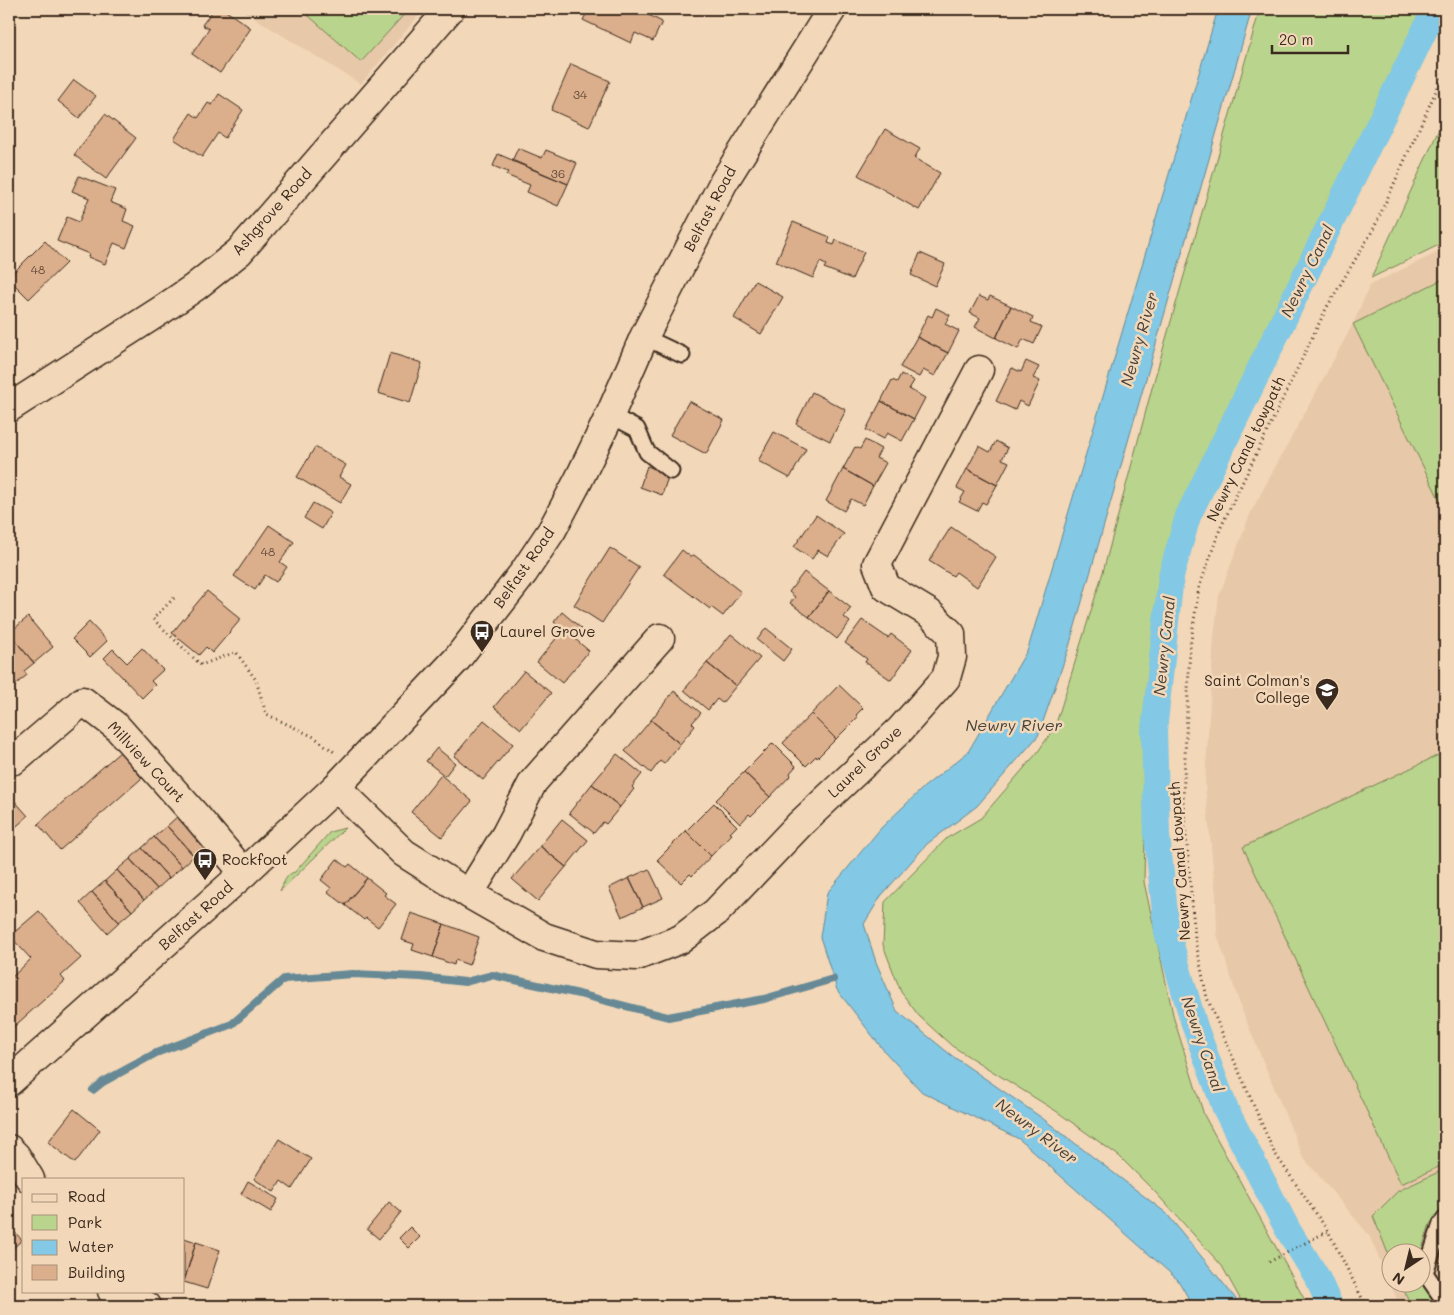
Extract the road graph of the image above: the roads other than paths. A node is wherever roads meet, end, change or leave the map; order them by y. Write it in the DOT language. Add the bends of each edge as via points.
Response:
graph roads {
  1 [pos="450,9"];
  2 [pos="832,9"];
  3 [pos="644,337"];
  4 [pos="682,355"];
  5 [pos="978,370"];
  6 [pos="9,408"];
  7 [pos="610,415"];
  8 [pos="671,471"];
  9 [pos="660,638"];
  10 [pos="14,760"];
  11 [pos="341,783"];
  12 [pos="244,873"];
  13 [pos="469,894"];
  14 [pos="9,1082"];
  15 [pos="9,1149"];
  16 [pos="29,1178"];
  17 [pos="1445,1219"];
  18 [pos="114,1292"];
  19 [pos="1445,1302"];
  20 [pos="147,1306"];
  1 -- 6 [label="main road, Ashgrove Road" via="239,252 163,309"];
  2 -- 3 [label="main road, Belfast Road" via="723,183"];
  3 -- 4 [label="lane"];
  3 -- 7 [label="main road, Belfast Road"];
  5 -- 13 [label="main road, Laurel Grove" via="877,564 886,587 929,613 951,634 952,657 946,678 900,730 800,824 716,912 681,939 637,956 596,954 544,937"];
  7 -- 8 [label="lane" via="637,429 647,452"];
  7 -- 11 [label="main road, Belfast Road" via="552,530 524,572 457,659"];
  9 -- 13 [label="main road" via="533,782"];
  10 -- 12 [label="main road, Millview Court" via="83,701 117,727"];
  11 -- 12 [label="main road, Belfast Road"];
  11 -- 13 [label="main road, Laurel Grove" via="404,853"];
  12 -- 14 [label="main road, Belfast Road"];
  15 -- 16 [label="main road"];
  17 -- 19 [label="lane" via="1426,1273"];
  18 -- 20 [label="main road"];
}
